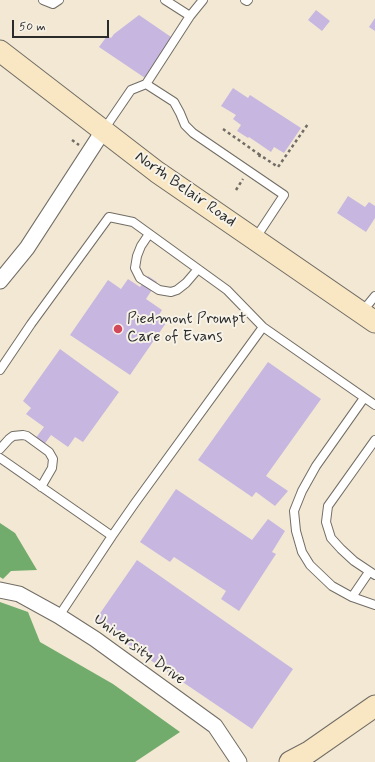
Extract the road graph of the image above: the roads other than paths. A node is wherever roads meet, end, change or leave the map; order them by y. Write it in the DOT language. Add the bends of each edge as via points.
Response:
graph roads {
  1 [pos="43,0"];
  2 [pos="59,0"];
  3 [pos="166,0"];
  4 [pos="203,0"];
  5 [pos="190,16"];
  6 [pos="0,51"];
  7 [pos="146,84"];
  8 [pos="103,131"];
  9 [pos="150,234"];
  10 [pos="255,239"];
  11 [pos="198,269"];
  12 [pos="0,281"];
  13 [pos="375,296"];
  14 [pos="368,317"];
  15 [pos="263,327"];
  16 [pos="0,370"];
  17 [pos="364,398"];
  18 [pos="375,405"];
  19 [pos="375,440"];
  20 [pos="0,449"];
  21 [pos="0,458"];
  22 [pos="40,486"];
  23 [pos="112,536"];
  24 [pos="372,574"];
  25 [pos="0,590"];
  26 [pos="352,597"];
  27 [pos="375,605"];
  28 [pos="59,616"];
  29 [pos="375,706"];
  30 [pos="240,762"];
  31 [pos="290,762"];
  1 -- 2 [label="lane" via="53,4"];
  3 -- 5 [label="lane"];
  4 -- 5 [label="lane"];
  5 -- 7 [label="lane"];
  6 -- 8 [label="main road, North Belair Road"];
  7 -- 8 [label="lane" via="130,90"];
  7 -- 10 [label="lane" via="174,102 185,125 193,133 284,195"];
  8 -- 10 [label="main road, North Belair Road" via="157,172"];
  8 -- 12 [label="street" via="27,248"];
  9 -- 11 [label="lane"];
  9 -- 11 [label="lane" via="137,256 135,268 140,278 159,290 171,292 186,283"];
  9 -- 16 [label="lane" via="134,222 110,217"];
  10 -- 14 [label="main road, North Belair Road"];
  11 -- 15 [label="lane" via="227,290"];
  13 -- 14 [label="lane"];
  15 -- 17 [label="lane"];
  15 -- 23 [label="lane"];
  17 -- 18 [label="lane"];
  17 -- 26 [label="lane" via="316,466 294,511 302,552 310,566 332,586"];
  19 -- 24 [label="lane" via="328,506 326,522 331,538 354,561"];
  20 -- 22 [label="lane" via="9,439 22,435 49,452 52,468"];
  21 -- 22 [label="lane"];
  22 -- 23 [label="lane"];
  23 -- 28 [label="lane"];
  24 -- 26 [label="lane"];
  25 -- 28 [label="street, University Drive" via="19,594"];
  26 -- 27 [label="lane"];
  28 -- 30 [label="street, University Drive" via="96,639 215,726"];
  29 -- 31 [label="main road" via="309,752"];
}
